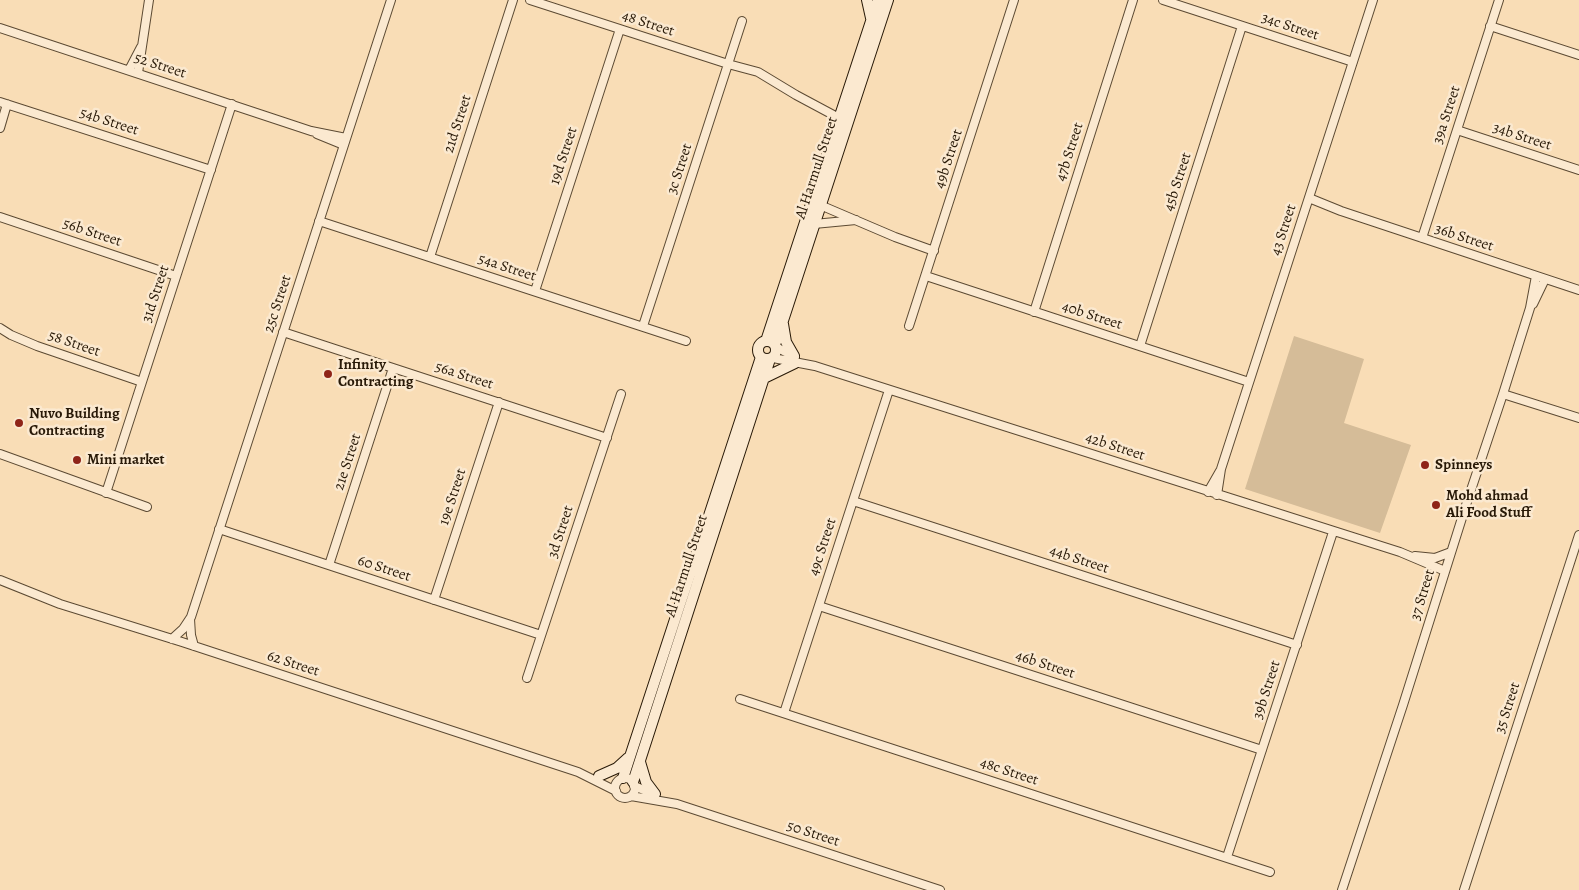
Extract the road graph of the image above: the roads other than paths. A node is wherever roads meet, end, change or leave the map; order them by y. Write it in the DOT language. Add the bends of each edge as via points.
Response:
graph roads {
  1 [pos="148,0"];
  2 [pos="391,0"];
  3 [pos="513,0"];
  4 [pos="530,0"];
  5 [pos="867,0"];
  6 [pos="878,0"];
  7 [pos="888,0"];
  8 [pos="1014,0"];
  9 [pos="1133,0"];
  10 [pos="1162,0"];
  11 [pos="1373,0"];
  12 [pos="1499,0"];
  13 [pos="742,21"];
  14 [pos="871,21"];
  15 [pos="1242,26"];
  16 [pos="1490,26"];
  17 [pos="0,28"];
  18 [pos="620,29"];
  19 [pos="141,48"];
  20 [pos="1579,55"];
  21 [pos="1353,62"];
  22 [pos="728,64"];
  23 [pos="129,70"];
  24 [pos="138,73"];
  25 [pos="3,103"];
  26 [pos="232,104"];
  27 [pos="839,118"];
  28 [pos="0,128"];
  29 [pos="1457,130"];
  30 [pos="345,141"];
  31 [pos="210,170"];
  32 [pos="1579,170"];
  33 [pos="1308,200"];
  34 [pos="820,205"];
  35 [pos="0,217"];
  36 [pos="858,220"];
  37 [pos="319,221"];
  38 [pos="814,224"];
  39 [pos="1422,238"];
  40 [pos="934,251"];
  41 [pos="430,258"];
  42 [pos="176,276"];
  43 [pos="926,276"];
  44 [pos="1536,276"];
  45 [pos="1545,279"];
  46 [pos="1579,290"];
  47 [pos="535,291"];
  48 [pos="1530,308"];
  49 [pos="1034,312"];
  50 [pos="783,320"];
  51 [pos="643,326"];
  52 [pos="909,326"];
  53 [pos="0,328"];
  54 [pos="283,332"];
  55 [pos="686,341"];
  56 [pos="772,344"];
  57 [pos="1140,346"];
  58 [pos="768,358"];
  59 [pos="794,359"];
  60 [pos="393,368"];
  61 [pos="764,378"];
  62 [pos="142,382"];
  63 [pos="1249,382"];
  64 [pos="889,390"];
  65 [pos="621,394"];
  66 [pos="1503,394"];
  67 [pos="499,402"];
  68 [pos="1579,418"];
  69 [pos="607,438"];
  70 [pos="0,454"];
  71 [pos="1221,469"];
  72 [pos="1208,492"];
  73 [pos="106,493"];
  74 [pos="1217,494"];
  75 [pos="853,501"];
  76 [pos="147,507"];
  77 [pos="219,529"];
  78 [pos="1334,532"];
  79 [pos="1579,535"];
  80 [pos="1450,552"];
  81 [pos="1406,554"];
  82 [pos="329,565"];
  83 [pos="1445,571"];
  84 [pos="0,580"];
  85 [pos="434,600"];
  86 [pos="819,606"];
  87 [pos="191,617"];
  88 [pos="541,635"];
  89 [pos="172,639"];
  90 [pos="1297,645"];
  91 [pos="194,646"];
  92 [pos="527,678"];
  93 [pos="740,699"];
  94 [pos="784,714"];
  95 [pos="1262,750"];
  96 [pos="635,758"];
  97 [pos="578,772"];
  98 [pos="599,776"];
  99 [pos="627,781"];
  100 [pos="616,791"];
  101 [pos="655,794"];
  102 [pos="631,796"];
  103 [pos="677,804"];
  104 [pos="1227,857"];
  105 [pos="1270,872"];
  106 [pos="940,890"];
  107 [pos="1342,890"];
  108 [pos="1464,890"];
  1 -- 19 [label="street"];
  2 -- 30 [label="street, 25c Street"];
  3 -- 41 [label="street, 21d Street"];
  4 -- 18 [label="street, 48 Street"];
  5 -- 14 [label="street"];
  6 -- 14 [label="street, Al Harmull Street"];
  7 -- 34 [label="street, Al Harmull Street"];
  8 -- 40 [label="street, 49b Street"];
  9 -- 49 [label="street, 47b Street"];
  10 -- 15 [label="street, 34c Street"];
  11 -- 21 [label="street, 43 Street"];
  12 -- 16 [label="street, 39a Street"];
  13 -- 22 [label="street, 3c Street"];
  14 -- 27 [label="street, Al Harmull Street"];
  15 -- 21 [label="street, 34c Street"];
  15 -- 57 [label="street, 45b Street"];
  16 -- 20 [label="street"];
  16 -- 29 [label="street, 39a Street"];
  17 -- 23 [label="street, 52 Street"];
  18 -- 22 [label="street, 48 Street"];
  18 -- 47 [label="street, 19d Street"];
  19 -- 23 [label="street"];
  19 -- 24 [label="street"];
  21 -- 33 [label="street, 43 Street"];
  22 -- 27 [label="street, 48 Street" via="758,72"];
  22 -- 51 [label="street, 3c Street"];
  23 -- 24 [label="street, 52 Street"];
  24 -- 26 [label="street, 52 Street"];
  25 -- 28 [label="street"];
  25 -- 31 [label="street, 54b Street"];
  26 -- 30 [label="street, 52 Street"];
  26 -- 31 [label="street, 31d Street"];
  27 -- 56 [label="street, Al Harmull Street"];
  29 -- 32 [label="street, 34b Street"];
  29 -- 39 [label="street, 39a Street"];
  30 -- 37 [label="street, 25c Street"];
  31 -- 42 [label="street, 31d Street"];
  33 -- 39 [label="street, 36b Street" via="1330,210"];
  33 -- 63 [label="street, 43 Street"];
  34 -- 36 [label="street"];
  34 -- 38 [label="street, Al Harmull Street"];
  35 -- 42 [label="street, 56b Street"];
  36 -- 38 [label="street"];
  36 -- 40 [label="street"];
  37 -- 41 [label="street, 54a Street"];
  37 -- 54 [label="street, 25c Street"];
  38 -- 50 [label="street, Al Harmull Street"];
  39 -- 44 [label="street, 36b Street"];
  40 -- 43 [label="street, 49b Street"];
  41 -- 47 [label="street, 54a Street"];
  42 -- 62 [label="street, 31d Street"];
  43 -- 49 [label="street, 40b Street"];
  43 -- 52 [label="street, 49b Street"];
  44 -- 45 [label="street, 36b Street"];
  44 -- 48 [label="street, 37 Street"];
  45 -- 46 [label="street, 36b Street"];
  45 -- 48 [label="street, 37 Street"];
  47 -- 51 [label="street, 54a Street"];
  48 -- 66 [label="street, 37 Street"];
  49 -- 57 [label="street, 40b Street"];
  50 -- 56 [label="street, Al Harmull Street"];
  50 -- 59 [label="street" via="784,335"];
  51 -- 55 [label="street, 54a Street"];
  53 -- 62 [label="street, 58 Street" via="23,341"];
  54 -- 60 [label="street, 56a Street"];
  54 -- 77 [label="street, 25c Street"];
  56 -- 58 [label="street" via="776,353"];
  56 -- 58 [label="street" via="762,342 758,347 758,351"];
  56 -- 59 [label="street, 42b Street"];
  57 -- 63 [label="street, 40b Street"];
  58 -- 59 [label="street, 42b Street"];
  58 -- 61 [label="street, Al Harmull Street"];
  58 -- 96 [label="street, Al Harmull Street"];
  59 -- 61 [label="street"];
  59 -- 64 [label="street, 42b Street"];
  60 -- 67 [label="street, 56a Street"];
  60 -- 82 [label="street, 21e Street"];
  61 -- 96 [label="street, Al Harmull Street"];
  62 -- 73 [label="street, 31d Street"];
  63 -- 71 [label="street, 43 Street"];
  64 -- 72 [label="street, 42b Street"];
  64 -- 75 [label="street, 49c Street"];
  65 -- 69 [label="street, 3d Street"];
  66 -- 68 [label="street"];
  66 -- 80 [label="street, 37 Street"];
  67 -- 69 [label="street, 56a Street"];
  67 -- 85 [label="street, 19e Street"];
  69 -- 88 [label="street, 3d Street"];
  70 -- 73 [label="street"];
  71 -- 72 [label="street, 43 Street"];
  71 -- 74 [label="street, 43 Street"];
  72 -- 74 [label="street, 42b Street"];
  73 -- 76 [label="street"];
  74 -- 78 [label="street, 42b Street"];
  75 -- 86 [label="street, 49c Street"];
  75 -- 90 [label="street, 44b Street"];
  77 -- 82 [label="street, 60 Street"];
  77 -- 87 [label="street, 25c Street"];
  78 -- 81 [label="street, 42b Street"];
  78 -- 90 [label="street, 39b Street"];
  79 -- 108 [label="street, 35 Street"];
  80 -- 81 [label="street, 42b Street" via="1430,558"];
  80 -- 83 [label="street, 37 Street"];
  81 -- 83 [label="street, 42b Street"];
  82 -- 85 [label="street, 60 Street"];
  83 -- 107 [label="street, 37 Street"];
  84 -- 89 [label="street, 62 Street" via="60,604"];
  85 -- 88 [label="street, 60 Street"];
  86 -- 94 [label="street, 49c Street"];
  86 -- 95 [label="street, 46b Street"];
  87 -- 89 [label="street, 25c Street"];
  87 -- 91 [label="street, 25c Street"];
  88 -- 92 [label="street, 3d Street"];
  89 -- 91 [label="street, 62 Street"];
  90 -- 95 [label="street, 39b Street"];
  91 -- 97 [label="street, 62 Street"];
  93 -- 94 [label="street, 48c Street"];
  94 -- 104 [label="street, 48c Street"];
  95 -- 104 [label="street, 39b Street"];
  96 -- 98 [label="street"];
  96 -- 99 [label="street, Al Harmull Street"];
  96 -- 101 [label="street"];
  97 -- 98 [label="street, 62 Street"];
  97 -- 100 [label="street, 62 Street"];
  98 -- 99 [label="street, 62 Street"];
  99 -- 100 [label="street" via="615,786"];
  99 -- 101 [label="street, 50 Street"];
  99 -- 102 [label="street" via="634,790"];
  100 -- 102 [label="street" via="621,797"];
  101 -- 103 [label="street, 50 Street"];
  102 -- 103 [label="street, 50 Street"];
  103 -- 106 [label="street, 50 Street"];
  104 -- 105 [label="street, 48c Street"];
}
